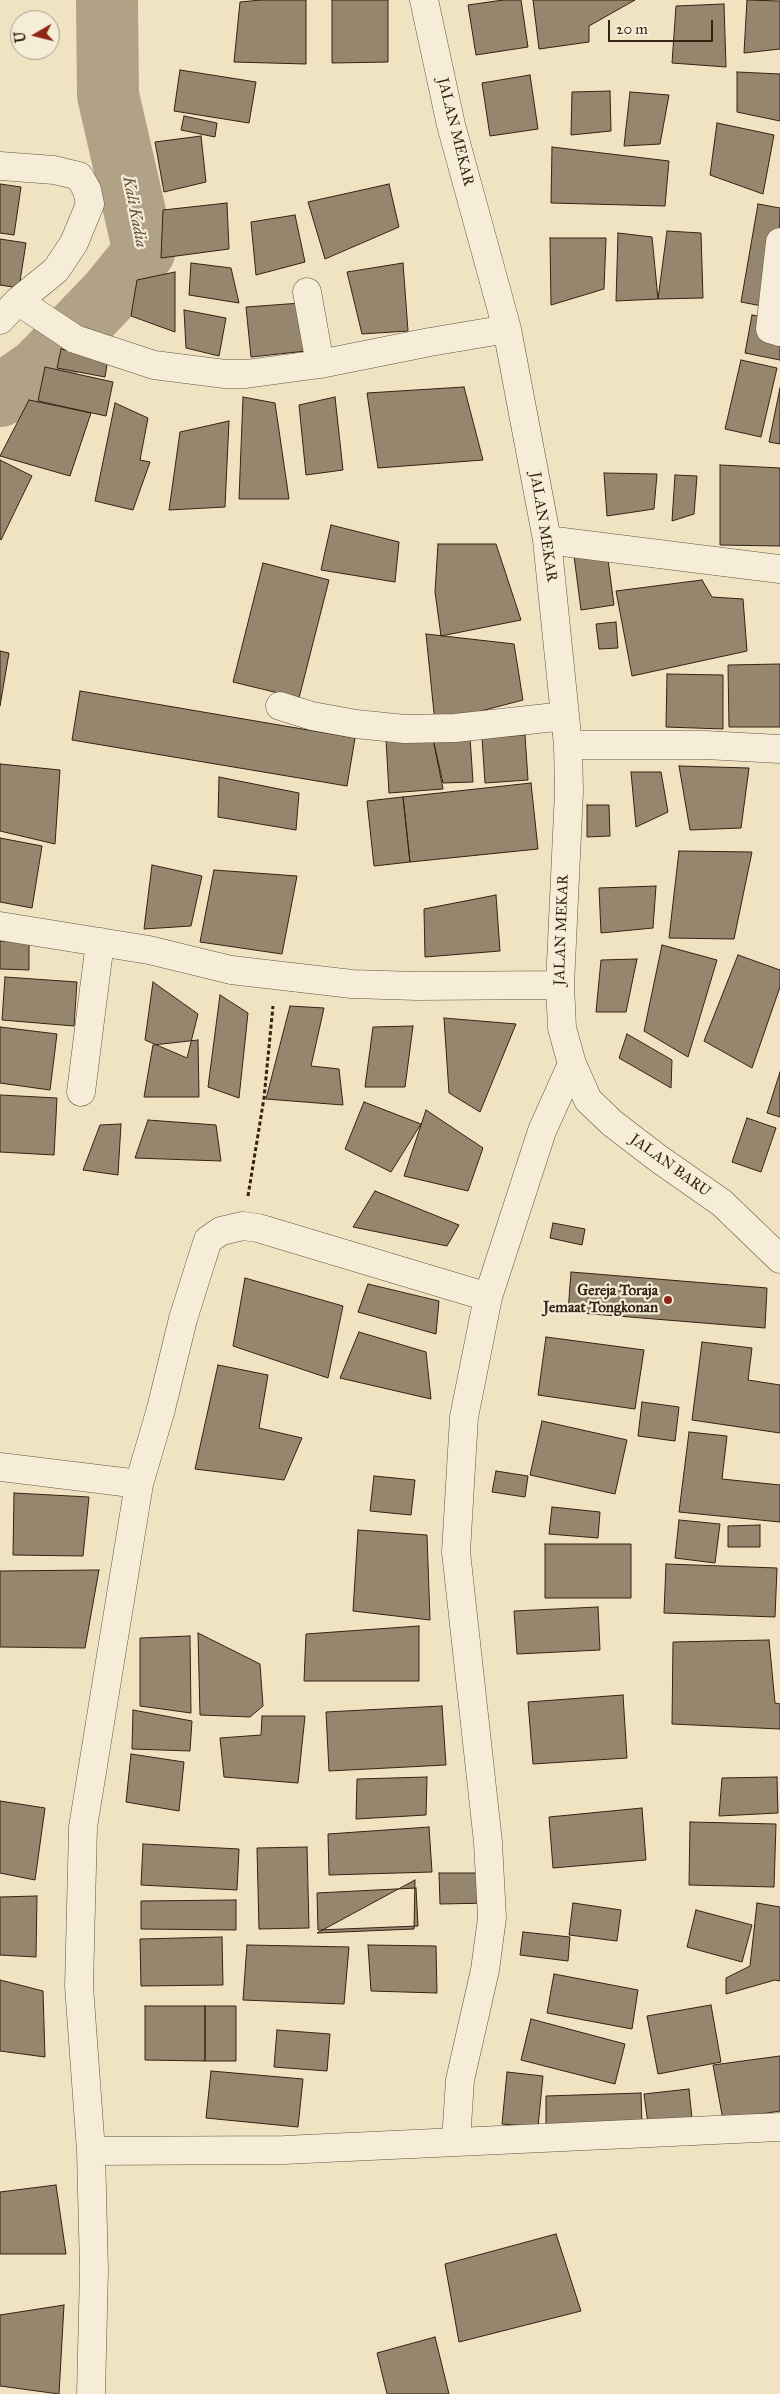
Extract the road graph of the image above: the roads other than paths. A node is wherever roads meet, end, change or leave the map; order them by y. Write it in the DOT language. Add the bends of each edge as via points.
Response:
graph roads {
  1 [pos="424,0"];
  2 [pos="0,166"];
  3 [pos="780,242"];
  4 [pos="307,292"];
  5 [pos="15,310"];
  6 [pos="508,330"];
  7 [pos="780,332"];
  8 [pos="320,364"];
  9 [pos="547,540"];
  10 [pos="780,569"];
  11 [pos="280,706"];
  12 [pos="565,716"];
  13 [pos="568,745"];
  14 [pos="780,749"];
  15 [pos="0,926"];
  16 [pos="100,942"];
  17 [pos="560,985"];
  18 [pos="572,1064"];
  19 [pos="81,1092"];
  20 [pos="780,1259"];
  21 [pos="488,1296"];
  22 [pos="0,1467"];
  23 [pos="139,1484"];
  24 [pos="780,2127"];
  25 [pos="456,2141"];
  26 [pos="90,2151"];
  27 [pos="90,2394"];
  1 -- 6 [label="street, JALAN MEKAR" via="451,125"];
  2 -- 5 [label="street" via="54,170 79,176 90,204 74,243 56,270"];
  3 -- 7 [label="street" via="770,329"];
  4 -- 8 [label="street"];
  5 -- 8 [label="street" via="75,338 154,365 246,374"];
  6 -- 8 [label="street"];
  6 -- 9 [label="street, JALAN MEKAR"];
  9 -- 10 [label="street"];
  9 -- 12 [label="street, JALAN MEKAR"];
  11 -- 12 [label="street" via="312,716 404,729 455,728"];
  12 -- 13 [label="street, JALAN MEKAR"];
  13 -- 14 [label="street" via="705,745"];
  13 -- 17 [label="street, JALAN MEKAR" via="570,792"];
  15 -- 16 [label="street"];
  16 -- 17 [label="street" via="230,970 352,984"];
  16 -- 19 [label="street"];
  17 -- 18 [label="street, JALAN MEKAR" via="562,1028"];
  18 -- 20 [label="street, JALAN BARU" via="588,1100 612,1123 722,1202"];
  18 -- 21 [label="street" via="542,1131"];
  21 -- 23 [label="street" via="258,1228 242,1226 220,1231 208,1240 183,1319"];
  21 -- 25 [label="street" via="464,1417 456,1552 488,1842 492,1918 485,1970 460,2080"];
  22 -- 23 [label="street"];
  23 -- 26 [label="street" via="83,1827 78,1986"];
  24 -- 25 [label="street"];
  25 -- 26 [label="street" via="284,2150"];
  26 -- 27 [label="street" via="94,2270"];
}
